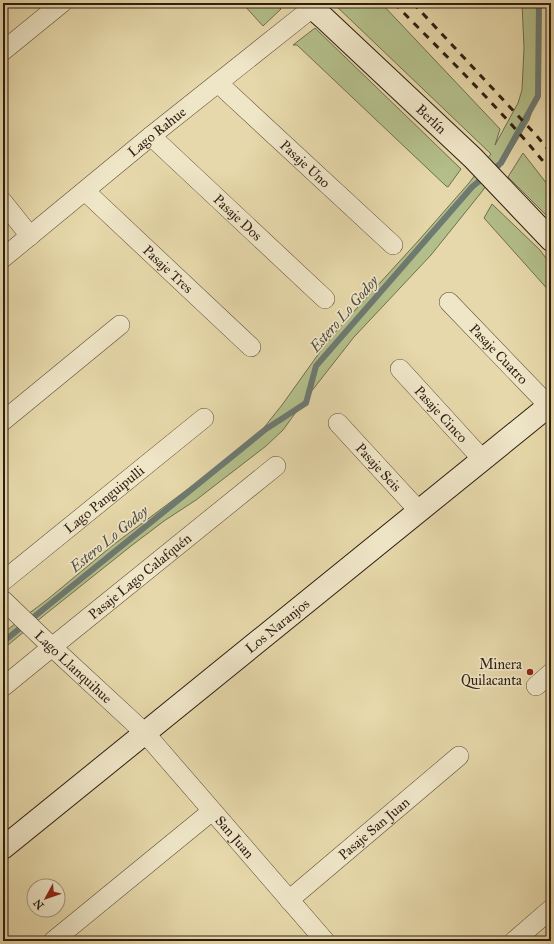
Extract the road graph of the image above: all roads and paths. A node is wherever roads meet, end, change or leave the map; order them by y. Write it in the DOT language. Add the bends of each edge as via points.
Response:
graph roads {
  1 [pos="62,3"];
  2 [pos="310,5"];
  3 [pos="3,51"];
  4 [pos="218,83"];
  5 [pos="152,136"];
  6 [pos="85,191"];
  7 [pos="3,202"];
  8 [pos="30,236"];
  9 [pos="551,240"];
  10 [pos="393,245"];
  11 [pos="3,258"];
  12 [pos="325,299"];
  13 [pos="449,302"];
  14 [pos="120,325"];
  15 [pos="251,347"];
  16 [pos="400,369"];
  17 [pos="550,405"];
  18 [pos="204,418"];
  19 [pos="3,421"];
  20 [pos="338,423"];
  21 [pos="483,460"];
  22 [pos="276,466"];
  23 [pos="419,511"];
  24 [pos="3,581"];
  25 [pos="8,605"];
  26 [pos="47,642"];
  27 [pos="551,673"];
  28 [pos="536,686"];
  29 [pos="3,687"];
  30 [pos="145,733"];
  31 [pos="459,756"];
  32 [pos="212,811"];
  33 [pos="3,848"];
  34 [pos="289,900"];
  35 [pos="551,909"];
  36 [pos="53,941"];
  37 [pos="325,941"];
  38 [pos="514,941"];
  1 -- 3 [label="street"];
  2 -- 4 [label="street, Lago Rahue"];
  2 -- 9 [label="street, Berlín" via="473,158"];
  4 -- 5 [label="street, Lago Rahue"];
  4 -- 10 [label="street, Pasaje Uno"];
  5 -- 6 [label="street, Lago Rahue"];
  5 -- 12 [label="street, Pasaje Dos"];
  6 -- 8 [label="street, Lago Rahue"];
  6 -- 15 [label="street, Pasaje Tres"];
  7 -- 8 [label="street"];
  8 -- 11 [label="street, Lago Rahue"];
  13 -- 17 [label="street, Pasaje Cuatro"];
  14 -- 19 [label="street"];
  16 -- 21 [label="street, Pasaje Cinco"];
  17 -- 21 [label="street, Los Naranjos"];
  18 -- 24 [label="street, Lago Panguipulli"];
  20 -- 23 [label="street, Pasaje Seis"];
  21 -- 23 [label="street, Los Naranjos"];
  22 -- 26 [label="street, Pasaje Lago Calafquén"];
  23 -- 30 [label="street, Los Naranjos"];
  25 -- 26 [label="street, Lago Llanquihue"];
  26 -- 29 [label="street, Pasaje Lago Calafquén"];
  26 -- 30 [label="street, Lago Llanquihue"];
  27 -- 28 [label="street"];
  30 -- 32 [label="street, San Juan"];
  30 -- 33 [label="street, Los Naranjos"];
  31 -- 34 [label="street, Pasaje San Juan"];
  32 -- 34 [label="street, San Juan"];
  32 -- 36 [label="street"];
  34 -- 37 [label="street, San Juan"];
  35 -- 38 [label="street"];
}
